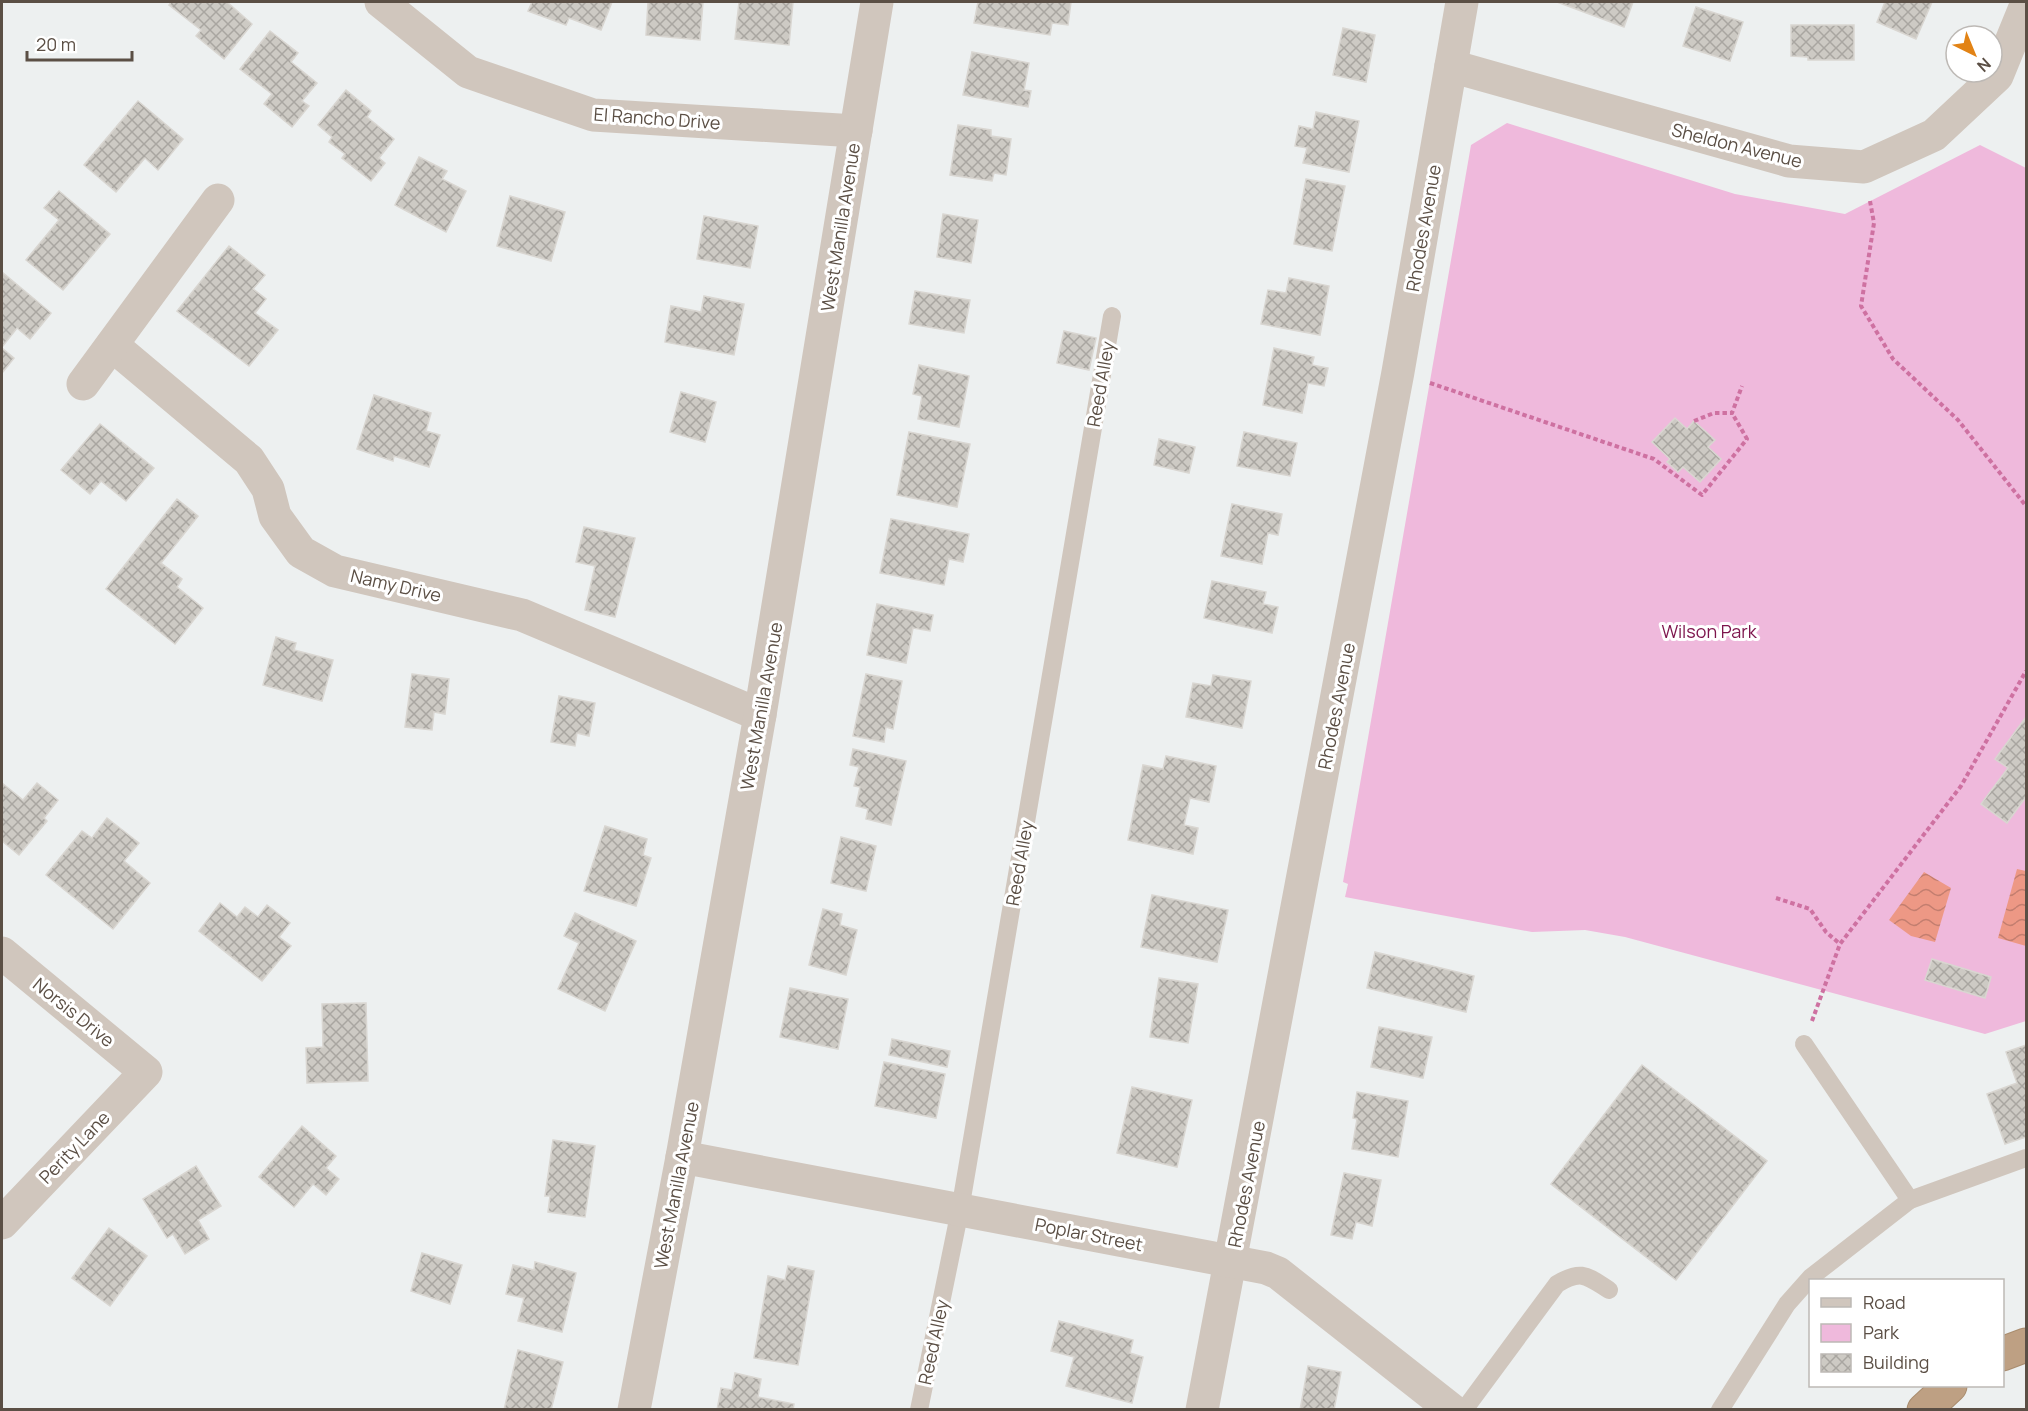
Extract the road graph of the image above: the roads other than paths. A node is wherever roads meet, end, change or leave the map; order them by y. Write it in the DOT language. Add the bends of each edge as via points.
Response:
graph roads {
  1 [pos="381,2"];
  2 [pos="877,2"];
  3 [pos="1462,2"];
  4 [pos="2026,5"];
  5 [pos="1451,66"];
  6 [pos="856,130"];
  7 [pos="218,200"];
  8 [pos="1112,316"];
  9 [pos="112,345"];
  10 [pos="83,384"];
  11 [pos="760,715"];
  12 [pos="2,952"];
  13 [pos="1804,1044"];
  14 [pos="146,1072"];
  15 [pos="682,1156"];
  16 [pos="2026,1158"];
  17 [pos="1910,1200"];
  18 [pos="960,1210"];
  19 [pos="2,1223"];
  20 [pos="1232,1261"];
  21 [pos="1809,1279"];
  22 [pos="1809,1279"];
  23 [pos="1609,1290"];
  24 [pos="2026,1345"];
  25 [pos="2004,1353"];
  26 [pos="1949,1387"];
  27 [pos="634,1410"];
  28 [pos="919,1410"];
  29 [pos="1202,1410"];
  30 [pos="1452,1410"];
  31 [pos="1464,1410"];
  32 [pos="1720,1410"];
  33 [pos="1924,1410"];
  1 -- 6 [label="street, El Rancho Drive" via="468,72 593,115"];
  2 -- 6 [label="street, West Manilla Avenue"];
  3 -- 5 [label="street, Rhodes Avenue"];
  4 -- 5 [label="street, Sheldon Avenue" via="1997,76 1934,135 1864,168 1789,161"];
  5 -- 20 [label="street, Rhodes Avenue" via="1398,372"];
  6 -- 11 [label="street, West Manilla Avenue"];
  7 -- 9 [label="street"];
  8 -- 18 [label="lane, Reed Alley"];
  9 -- 10 [label="street"];
  9 -- 11 [label="street, Namy Drive" via="249,460 268,489 275,516 301,552 335,571 522,615"];
  11 -- 15 [label="street, West Manilla Avenue"];
  12 -- 14 [label="street, Norsis Drive"];
  13 -- 17 [label="lane"];
  14 -- 19 [label="street, Perity Lane"];
  15 -- 18 [label="street, Poplar Street"];
  15 -- 27 [label="street, West Manilla Avenue"];
  16 -- 17 [label="lane"];
  17 -- 22 [label="lane"];
  18 -- 20 [label="street, Poplar Street"];
  18 -- 28 [label="lane, Reed Alley"];
  20 -- 29 [label="street, Rhodes Avenue"];
  20 -- 30 [label="street, Poplar Street" via="1278,1274"];
  21 -- 32 [label="lane" via="1787,1304"];
  23 -- 31 [label="lane" via="1585,1275 1571,1276 1557,1284"];
  24 -- 25 [label="highway"];
  26 -- 33 [label="highway"];
}
